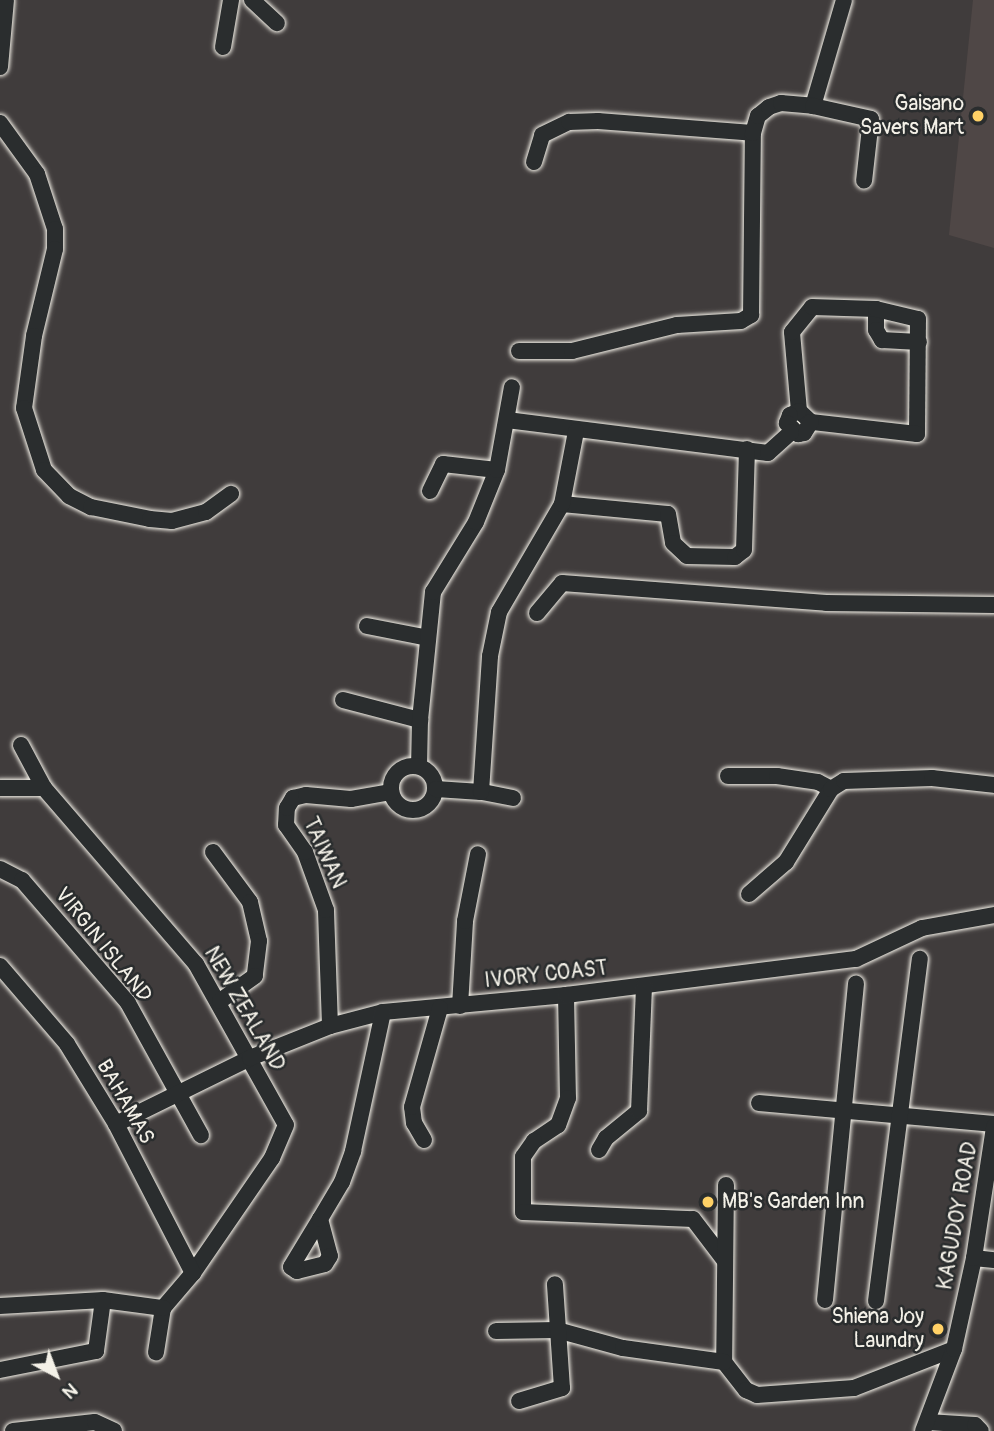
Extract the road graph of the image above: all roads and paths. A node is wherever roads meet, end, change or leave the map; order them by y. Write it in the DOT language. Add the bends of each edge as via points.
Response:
graph roads {
  1 [pos="6,0"];
  2 [pos="231,0"];
  3 [pos="252,0"];
  4 [pos="844,0"];
  5 [pos="276,23"];
  6 [pos="223,47"];
  7 [pos="0,67"];
  8 [pos="813,106"];
  9 [pos="0,123"];
  10 [pos="753,133"];
  11 [pos="534,162"];
  12 [pos="864,181"];
  13 [pos="876,309"];
  14 [pos="919,342"];
  15 [pos="519,351"];
  16 [pos="512,387"];
  17 [pos="805,416"];
  18 [pos="507,420"];
  19 [pos="576,431"];
  20 [pos="747,449"];
  21 [pos="497,470"];
  22 [pos="430,491"];
  23 [pos="231,494"];
  24 [pos="562,504"];
  25 [pos="994,605"];
  26 [pos="537,613"];
  27 [pos="367,626"];
  28 [pos="428,638"];
  29 [pos="343,701"];
  30 [pos="420,720"];
  31 [pos="21,745"];
  32 [pos="419,766"];
  33 [pos="728,776"];
  34 [pos="994,785"];
  35 [pos="0,788"];
  36 [pos="44,788"];
  37 [pos="436,789"];
  38 [pos="831,789"];
  39 [pos="391,792"];
  40 [pos="481,792"];
  41 [pos="513,798"];
  42 [pos="213,852"];
  43 [pos="478,853"];
  44 [pos="0,869"];
  45 [pos="749,894"];
  46 [pos="994,915"];
  47 [pos="920,959"];
  48 [pos="0,966"];
  49 [pos="856,984"];
  50 [pos="644,986"];
  51 [pos="566,995"];
  52 [pos="220,1001"];
  53 [pos="460,1006"];
  54 [pos="440,1008"];
  55 [pos="383,1012"];
  56 [pos="330,1026"];
  57 [pos="250,1058"];
  58 [pos="179,1095"];
  59 [pos="759,1103"];
  60 [pos="846,1108"];
  61 [pos="900,1115"];
  62 [pos="116,1125"];
  63 [pos="994,1125"];
  64 [pos="201,1135"];
  65 [pos="424,1140"];
  66 [pos="599,1150"];
  67 [pos="726,1185"];
  68 [pos="320,1219"];
  69 [pos="974,1258"];
  70 [pos="994,1260"];
  71 [pos="724,1261"];
  72 [pos="193,1273"];
  73 [pos="555,1284"];
  74 [pos="103,1300"];
  75 [pos="825,1300"];
  76 [pos="876,1301"];
  77 [pos="0,1306"];
  78 [pos="163,1308"];
  79 [pos="557,1330"];
  80 [pos="496,1331"];
  81 [pos="954,1349"];
  82 [pos="156,1352"];
  83 [pos="724,1362"];
  84 [pos="0,1370"];
  85 [pos="519,1401"];
  86 [pos="925,1426"];
  87 [pos="13,1431"];
  88 [pos="114,1431"];
  89 [pos="981,1431"];
  1 -- 7 [label="street"];
  2 -- 6 [label="street"];
  3 -- 5 [label="street"];
  4 -- 8 [label="street"];
  8 -- 10 [label="street" via="781,103 769,107 758,116"];
  8 -- 12 [label="street" via="871,119"];
  9 -- 23 [label="street" via="37,174 55,229 24,408 44,470 69,496 92,507 150,519 172,521 206,513"];
  10 -- 11 [label="street" via="569,122 542,135"];
  10 -- 15 [label="street" via="751,314 741,321 677,326 572,351"];
  13 -- 14 [label="street" via="918,319"];
  13 -- 14 [label="street" via="876,330 882,340"];
  13 -- 17 [label="street" via="812,307 792,332"];
  14 -- 17 [label="street" via="917,434"];
  16 -- 18 [label="street"];
  17 -- 20 [label="street" via="804,433 791,432 768,453"];
  18 -- 19 [label="street"];
  18 -- 21 [label="street"];
  19 -- 20 [label="street"];
  19 -- 24 [label="street"];
  20 -- 24 [label="street" via="744,550 735,557 687,556 673,543 668,513"];
  21 -- 22 [label="street" via="443,464"];
  21 -- 28 [label="street" via="476,522 433,593"];
  24 -- 40 [label="street" via="499,612 490,656"];
  25 -- 26 [label="street" via="826,603 562,583"];
  27 -- 28 [label="street"];
  28 -- 30 [label="street"];
  29 -- 30 [label="street"];
  30 -- 32 [label="street"];
  31 -- 36 [label="street, NEW ZEALAND"];
  32 -- 37 [label="street" via="432,775"];
  32 -- 39 [label="street" via="398,771"];
  33 -- 38 [label="street" via="777,776 818,782"];
  34 -- 38 [label="street" via="932,778 859,778"];
  35 -- 36 [label="street"];
  36 -- 52 [label="street, NEW ZEALAND" via="196,964"];
  37 -- 39 [label="street" via="430,803 418,810 403,808"];
  37 -- 40 [label="street"];
  38 -- 45 [label="street" via="795,851"];
  39 -- 56 [label="street, TAIWAN" via="351,799 306,795 293,798 287,808 286,825 305,852 326,910"];
  40 -- 41 [label="street"];
  42 -- 52 [label="street" via="250,902 259,941 255,976"];
  43 -- 53 [label="street" via="465,921"];
  44 -- 58 [label="street, VIRGIN ISLAND" via="22,880 128,1003"];
  46 -- 50 [label="street, IVORY COAST" via="922,928 856,959"];
  47 -- 61 [label="street"];
  48 -- 62 [label="street, BAHAMAS" via="67,1044"];
  49 -- 60 [label="street"];
  50 -- 51 [label="street, IVORY COAST"];
  50 -- 66 [label="street" via="639,1111 606,1138"];
  51 -- 53 [label="street, IVORY COAST"];
  51 -- 71 [label="street" via="568,1098 558,1125 534,1140 523,1157 523,1212 693,1219"];
  52 -- 57 [label="street, NEW ZEALAND"];
  53 -- 54 [label="street, IVORY COAST"];
  54 -- 55 [label="street, IVORY COAST"];
  54 -- 65 [label="street" via="412,1107 414,1124"];
  55 -- 56 [label="street, IVORY COAST"];
  55 -- 68 [label="street" via="353,1151 342,1182"];
  56 -- 57 [label="street, IVORY COAST"];
  57 -- 58 [label="street, IVORY COAST"];
  57 -- 72 [label="street, NEW ZEALAND" via="286,1125 282,1139"];
  58 -- 62 [label="street, IVORY COAST"];
  58 -- 64 [label="street, VIRGIN ISLAND"];
  59 -- 60 [label="street"];
  60 -- 61 [label="street"];
  60 -- 75 [label="street"];
  61 -- 63 [label="street"];
  61 -- 76 [label="street"];
  62 -- 72 [label="street, BAHAMAS"];
  63 -- 69 [label="street, KAGUDOY ROAD"];
  67 -- 71 [label="street"];
  69 -- 70 [label="street"];
  69 -- 81 [label="street, KAGUDOY ROAD"];
  71 -- 83 [label="street"];
  72 -- 78 [label="street"];
  73 -- 79 [label="street"];
  74 -- 77 [label="street"];
  74 -- 78 [label="street"];
  74 -- 84 [label="street" via="96,1351"];
  78 -- 82 [label="street"];
  79 -- 80 [label="street"];
  79 -- 83 [label="street" via="623,1348"];
  79 -- 85 [label="street" via="562,1388"];
  81 -- 83 [label="street" via="854,1388 757,1395 746,1390"];
  81 -- 86 [label="street, KAGUDOY ROAD"];
  86 -- 89 [label="street" via="975,1425"];
  87 -- 88 [label="street" via="95,1422"];
}
